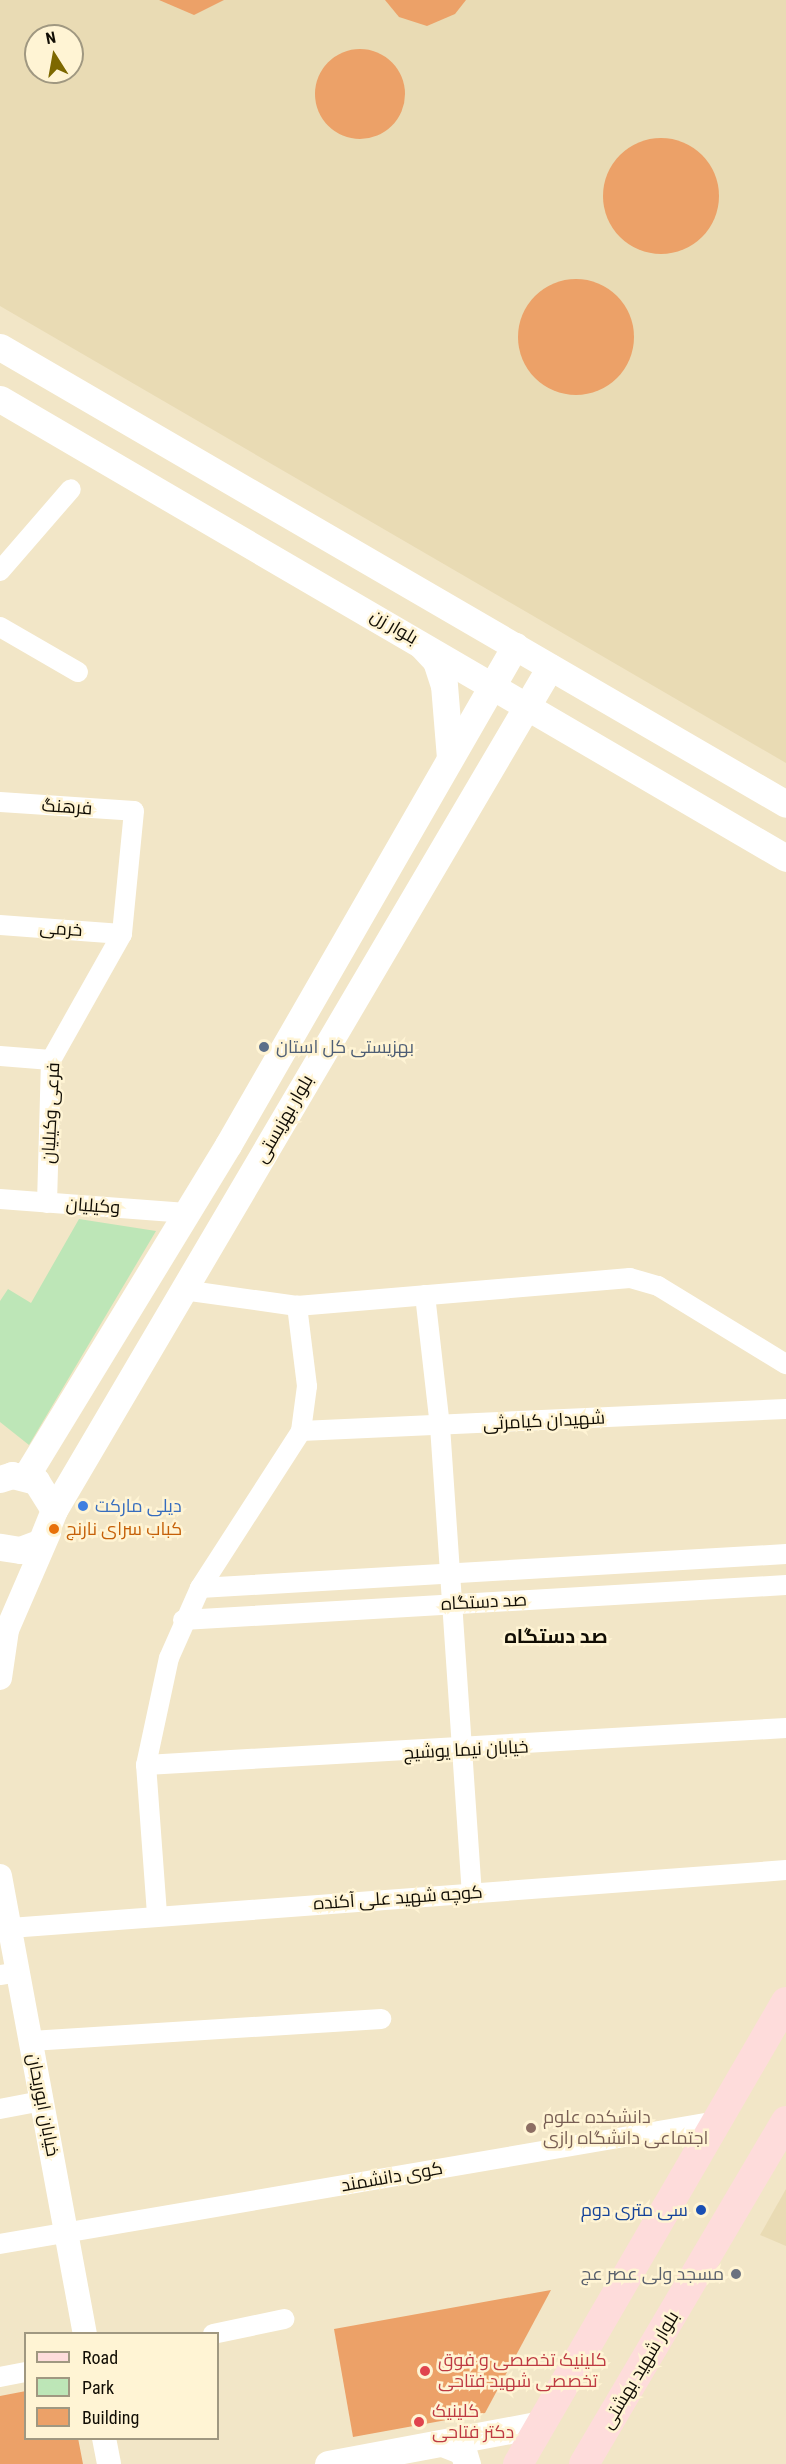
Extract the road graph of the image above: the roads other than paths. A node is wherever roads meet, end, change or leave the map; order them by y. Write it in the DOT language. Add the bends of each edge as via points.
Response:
graph roads {
  1 [pos="0,347"];
  2 [pos="0,399"];
  3 [pos="71,489"];
  4 [pos="0,570"];
  5 [pos="0,627"];
  6 [pos="417,641"];
  7 [pos="516,646"];
  8 [pos="550,667"];
  9 [pos="78,672"];
  10 [pos="492,685"];
  11 [pos="527,706"];
  12 [pos="450,758"];
  13 [pos="0,802"];
  14 [pos="786,804"];
  15 [pos="786,858"];
  16 [pos="0,925"];
  17 [pos="122,934"];
  18 [pos="0,1056"];
  19 [pos="51,1060"];
  20 [pos="228,1145"];
  21 [pos="257,1166"];
  22 [pos="0,1199"];
  23 [pos="47,1203"];
  24 [pos="186,1213"];
  25 [pos="183,1290"];
  26 [pos="425,1294"];
  27 [pos="297,1306"];
  28 [pos="786,1364"];
  29 [pos="786,1408"];
  30 [pos="440,1426"];
  31 [pos="301,1431"];
  32 [pos="13,1478"];
  33 [pos="51,1521"];
  34 [pos="0,1546"];
  35 [pos="786,1554"];
  36 [pos="449,1574"];
  37 [pos="786,1585"];
  38 [pos="200,1588"];
  39 [pos="0,1599"];
  40 [pos="452,1604"];
  41 [pos="183,1620"];
  42 [pos="4,1636"];
  43 [pos="0,1678"];
  44 [pos="786,1728"];
  45 [pos="462,1750"];
  46 [pos="146,1765"];
  47 [pos="786,1870"];
  48 [pos="0,1876"];
  49 [pos="472,1893"];
  50 [pos="156,1914"];
  51 [pos="10,1928"];
  52 [pos="9,1974"];
  53 [pos="786,2002"];
  54 [pos="381,2019"];
  55 [pos="31,2041"];
  56 [pos="42,2101"];
  57 [pos="0,2109"];
  58 [pos="717,2121"];
  59 [pos="786,2121"];
  60 [pos="66,2232"];
  61 [pos="0,2244"];
  62 [pos="284,2319"];
  63 [pos="85,2332"];
  64 [pos="219,2333"];
  65 [pos="24,2372"];
  66 [pos="0,2377"];
  67 [pos="541,2424"];
  68 [pos="104,2440"];
  69 [pos="442,2443"];
  70 [pos="109,2464"];
  71 [pos="328,2464"];
  72 [pos="467,2464"];
  73 [pos="518,2464"];
  74 [pos="584,2464"];
  1 -- 7 [label="main road"];
  2 -- 6 [label="main road, بلوار زن"];
  3 -- 4 [label="street"];
  5 -- 9 [label="street"];
  6 -- 10 [label="main road, بلوار زن"];
  6 -- 12 [label="main road" via="436,661 444,685"];
  7 -- 8 [label="main road"];
  7 -- 10 [label="main road, بلوار بهزیستی"];
  8 -- 11 [label="main road, بلوار بهزیستی"];
  8 -- 14 [label="main road"];
  10 -- 11 [label="main road, بلوار زن"];
  10 -- 12 [label="main road, بلوار بهزیستی"];
  11 -- 15 [label="main road, بلوار زن"];
  11 -- 21 [label="main road, بلوار بهزیستی"];
  12 -- 20 [label="main road, بلوار بهزیستی"];
  13 -- 17 [label="street, فرهنگ" via="134,811"];
  16 -- 17 [label="street, خرمی"];
  17 -- 19 [label="street, فرعی وکیلیان"];
  18 -- 19 [label="street"];
  19 -- 23 [label="street, فرعی وکیلیان"];
  20 -- 21 [label="main road"];
  20 -- 24 [label="main road, بلوار بهزیستی"];
  21 -- 25 [label="main road, بلوار بهزیستی"];
  22 -- 23 [label="street, وکیلیان"];
  23 -- 24 [label="street, وکیلیان"];
  24 -- 32 [label="main road, بلوار بهزیستی"];
  25 -- 27 [label="street"];
  25 -- 33 [label="main road, بلوار بهزیستی"];
  26 -- 27 [label="street"];
  26 -- 28 [label="street" via="640,1279"];
  26 -- 30 [label="street"];
  27 -- 31 [label="street" via="307,1386"];
  29 -- 30 [label="street, شهیدان کیامرثی"];
  30 -- 31 [label="street, شهیدان کیامرثی"];
  30 -- 36 [label="street"];
  31 -- 38 [label="street"];
  32 -- 33 [label="main road" via="45,1488"];
  33 -- 34 [label="main road" via="31,1548"];
  33 -- 42 [label="street"];
  35 -- 36 [label="street, صد دستگاه"];
  36 -- 38 [label="street, صد دستگاه"];
  36 -- 40 [label="street"];
  37 -- 40 [label="street, صد دستگاه"];
  38 -- 41 [label="street"];
  39 -- 42 [label="street"];
  40 -- 41 [label="street, صد دستگاه"];
  40 -- 45 [label="street"];
  41 -- 46 [label="street"];
  42 -- 43 [label="street"];
  44 -- 45 [label="street, خیابان نیما یوشیج"];
  45 -- 46 [label="street, خیابان نیما یوشیج"];
  45 -- 49 [label="street"];
  46 -- 50 [label="street"];
  47 -- 49 [label="street, کوچه شهید علی آکنده"];
  48 -- 51 [label="street, خیابان ابوریحان"];
  49 -- 50 [label="street, کوچه شهید علی آکنده"];
  50 -- 51 [label="street, کوچه شهید علی آکنده"];
  51 -- 52 [label="street, خیابان ابوریحان"];
  52 -- 55 [label="street, خیابان ابوریحان"];
  53 -- 58 [label="main road"];
  54 -- 55 [label="street"];
  55 -- 56 [label="street, خیابان ابوریحان"];
  56 -- 57 [label="street"];
  56 -- 60 [label="street, خیابان ابوریحان"];
  58 -- 60 [label="street, کوی دانشمند"];
  58 -- 67 [label="main road"];
  59 -- 74 [label="main road, بلوار شهید بهشتی"];
  60 -- 61 [label="street, کوی دانشمند"];
  60 -- 63 [label="street, خیابان ابوریحان"];
  62 -- 64 [label="street"];
  65 -- 66 [label="street"];
  67 -- 69 [label="main road"];
  67 -- 73 [label="main road"];
  68 -- 70 [label="street"];
  69 -- 71 [label="main road"];
  69 -- 72 [label="main road" via="463,2451"];
}
